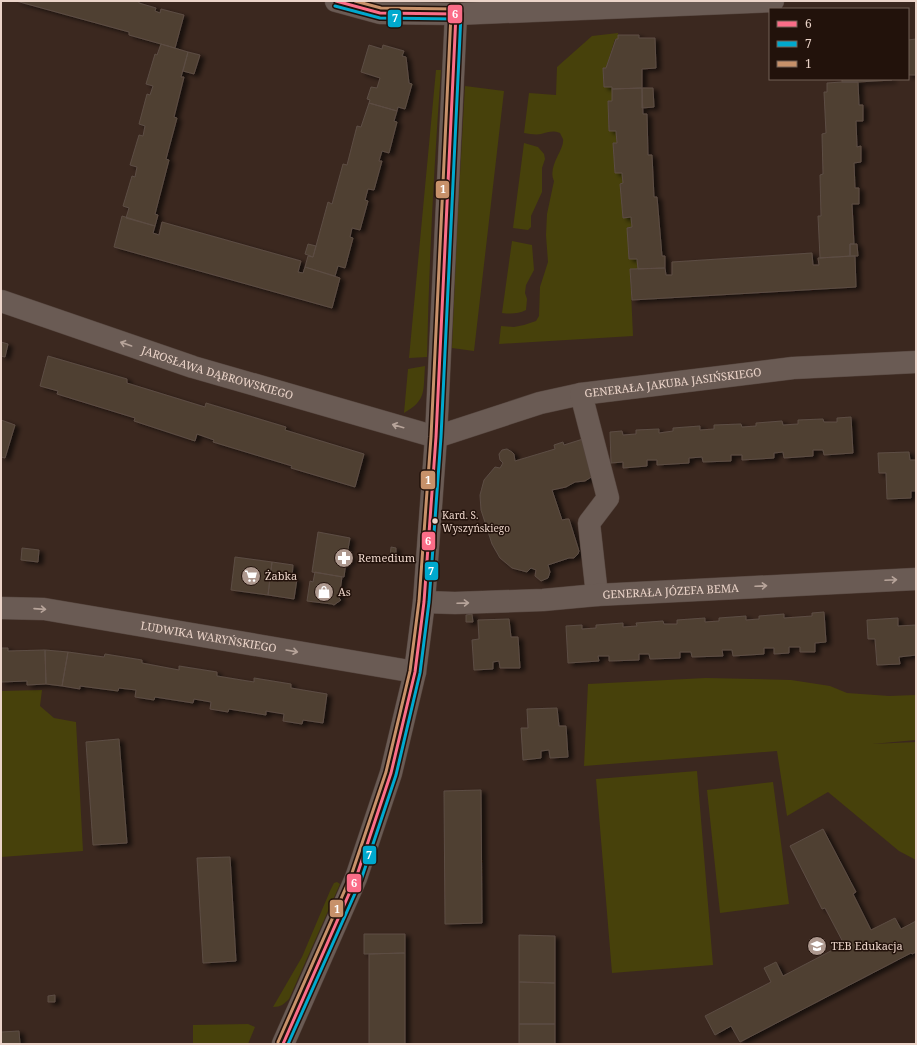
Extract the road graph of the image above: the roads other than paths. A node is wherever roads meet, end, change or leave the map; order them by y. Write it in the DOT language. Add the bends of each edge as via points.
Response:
graph roads {
  1 [pos="336,1"];
  2 [pos="773,1"];
  3 [pos="456,14"];
  4 [pos="1,301"];
  5 [pos="916,362"];
  6 [pos="582,394"];
  7 [pos="436,437"];
  8 [pos="916,579"];
  9 [pos="598,595"];
  10 [pos="424,602"];
  11 [pos="1,608"];
  12 [pos="415,672"];
  13 [pos="283,1044"];
  1 -- 3 [label="street" via="380,13"];
  2 -- 3 [label="street"];
  3 -- 7 [label="street"];
  7 -- 4 [label="street, JAROSŁAWA DĄBROWSKIEGO, one-way" via="193,367"];
  5 -- 6 [label="street, GENERAŁA JAKUBA JASIŃSKIEGO" via="793,368"];
  6 -- 7 [label="street, GENERAŁA JAKUBA JASIŃSKIEGO" via="540,403"];
  6 -- 9 [label="street" via="608,498 589,523"];
  7 -- 10 [label="street"];
  9 -- 8 [label="street, GENERAŁA JÓZEFA BEMA, one-way"];
  10 -- 9 [label="street, GENERAŁA JÓZEFA BEMA, one-way" via="543,600"];
  10 -- 12 [label="street"];
  11 -- 12 [label="street, LUDWIKA WARYŃSKIEGO, one-way" via="44,609"];
  12 -- 13 [label="street" via="391,772 356,878"];
}
